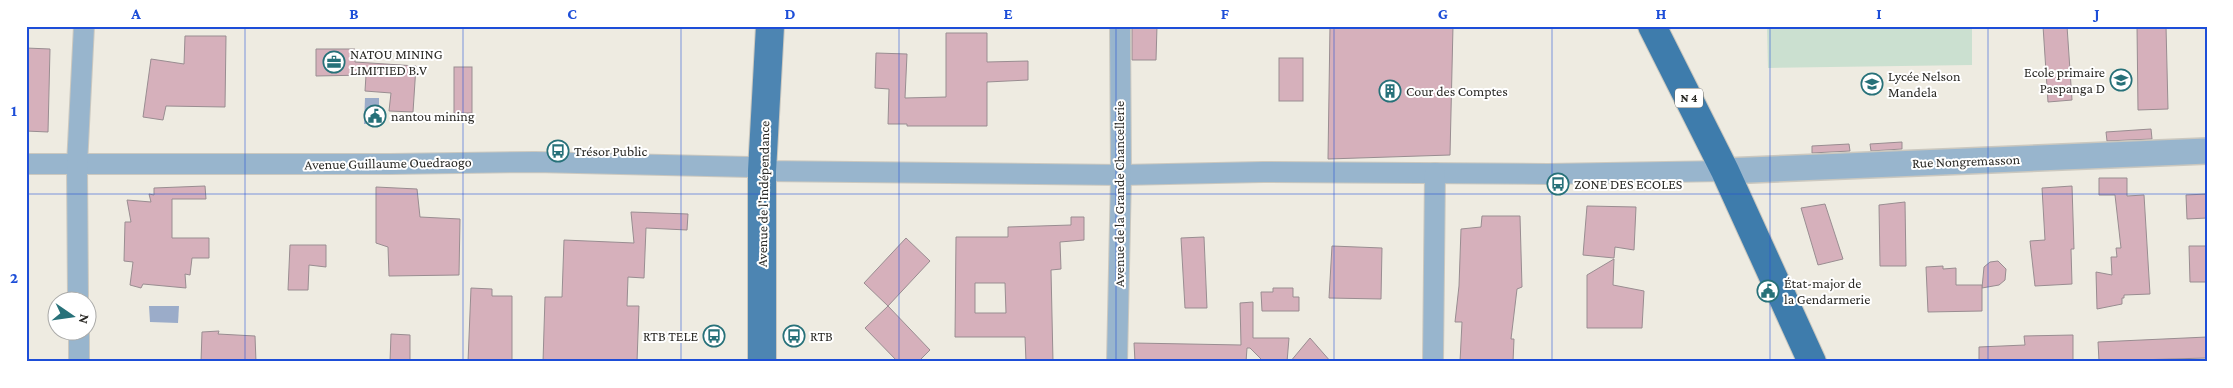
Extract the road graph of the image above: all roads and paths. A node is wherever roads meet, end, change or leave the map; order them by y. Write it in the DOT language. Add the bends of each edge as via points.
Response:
graph roads {
  1 [pos="84,26"];
  2 [pos="751,26"];
  3 [pos="770,26"];
  4 [pos="1120,26"];
  5 [pos="1652,26"];
  6 [pos="2207,151"];
  7 [pos="26,164"];
  8 [pos="77,165"];
  9 [pos="756,169"];
  10 [pos="1725,171"];
  11 [pos="1435,173"];
  12 [pos="1121,176"];
  13 [pos="78,290"];
  14 [pos="79,340"];
  15 [pos="79,362"];
  16 [pos="743,362"];
  17 [pos="762,362"];
  18 [pos="1117,362"];
  19 [pos="1433,362"];
  20 [pos="1812,362"];
  1 -- 8 [label="street"];
  2 -- 9 [label="main road, Avenue de l'Indépendance"];
  3 -- 9 [label="main road, Avenue de l'Indépendance"];
  4 -- 12 [label="street, Avenue de la Grande Chancellerie"];
  5 -- 10 [label="highway, N 4"];
  6 -- 10 [label="street, Rue Nongremasson"];
  7 -- 8 [label="street, Avenue Guillaume Ouedraogo"];
  8 -- 9 [label="street, Avenue Guillaume Ouedraogo" via="535,162"];
  8 -- 13 [label="street"];
  9 -- 12 [label="street, Avenue Guillaume Ouedraogo"];
  9 -- 16 [label="main road, Avenue de l'Indépendance"];
  9 -- 17 [label="main road, Avenue de l'Indépendance"];
  10 -- 11 [label="street, Avenue Guillaume Ouedraogo"];
  10 -- 20 [label="highway, N 4"];
  11 -- 12 [label="street, Avenue Guillaume Ouedraogo" via="1263,172"];
  11 -- 19 [label="street"];
  12 -- 18 [label="street, Avenue de la Grande Chancellerie"];
  14 -- 15 [label="street"];
}
